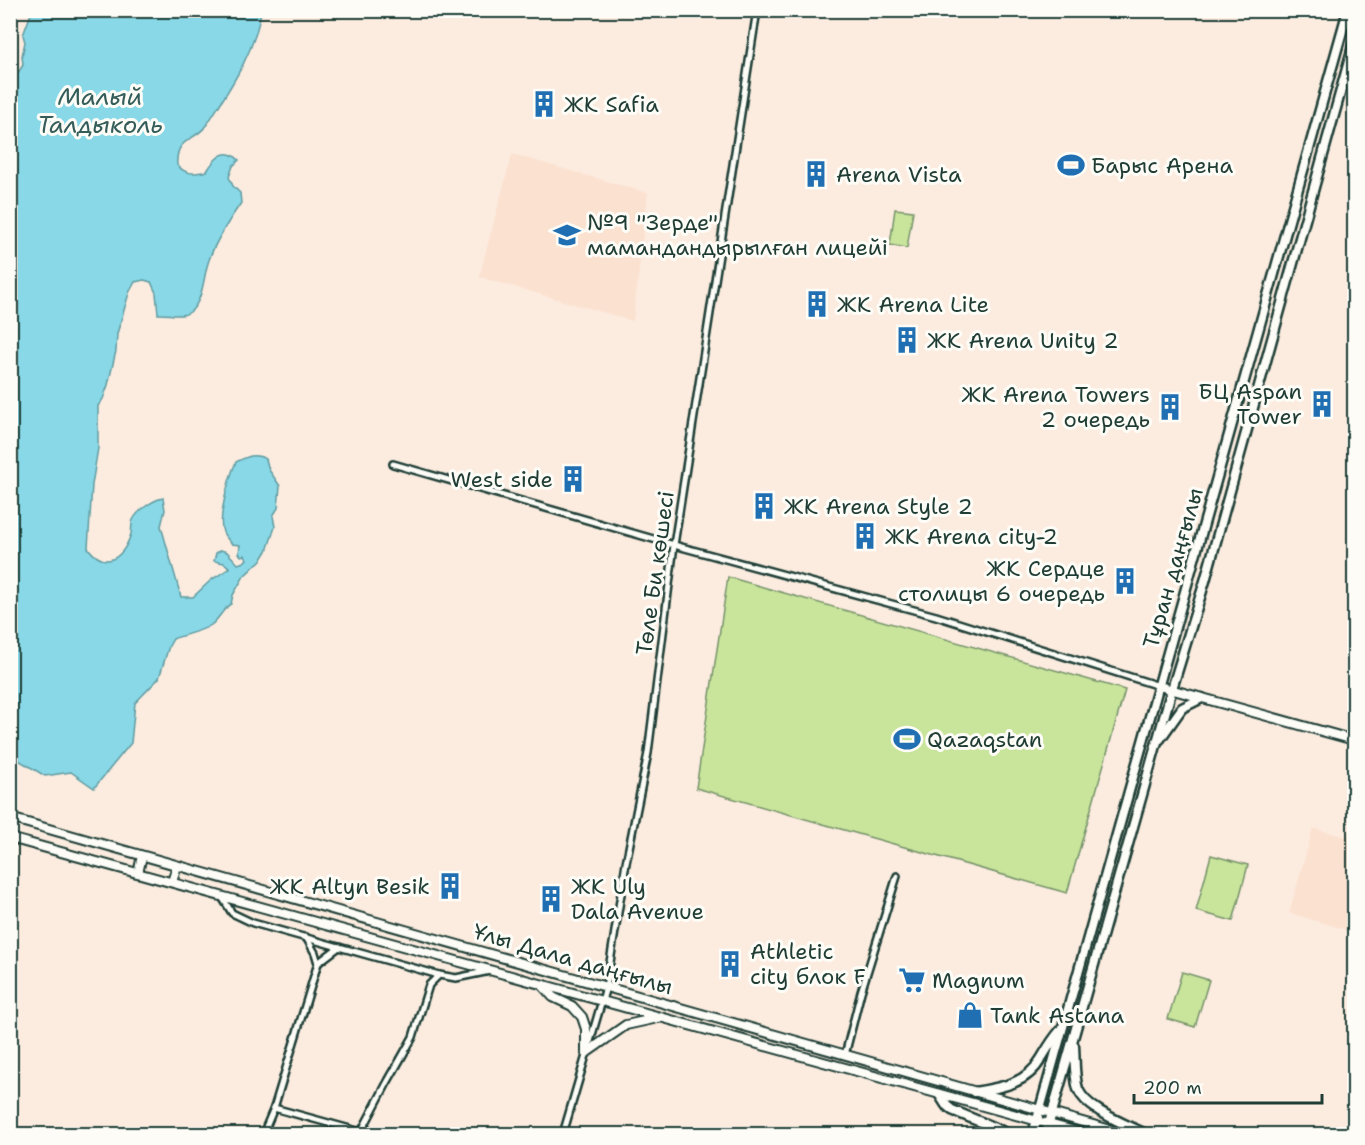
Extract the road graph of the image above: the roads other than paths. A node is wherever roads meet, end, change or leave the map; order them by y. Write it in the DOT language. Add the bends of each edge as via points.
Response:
graph roads {
  1 [pos="757,10"];
  2 [pos="1348,10"];
  3 [pos="1354,43"];
  4 [pos="393,464"];
  5 [pos="674,545"];
  6 [pos="1159,686"];
  7 [pos="1172,689"];
  8 [pos="1202,698"];
  9 [pos="1354,740"];
  10 [pos="1158,742"];
  11 [pos="10,818"];
  12 [pos="10,838"];
  13 [pos="142,856"];
  14 [pos="177,866"];
  15 [pos="138,873"];
  16 [pos="897,876"];
  17 [pos="172,882"];
  18 [pos="221,896"];
  19 [pos="306,938"];
  20 [pos="339,947"];
  21 [pos="318,963"];
  22 [pos="492,970"];
  23 [pos="439,975"];
  24 [pos="542,985"];
  25 [pos="606,987"];
  26 [pos="602,1001"];
  27 [pos="662,1017"];
  28 [pos="1062,1028"];
  29 [pos="1073,1038"];
  30 [pos="586,1053"];
  31 [pos="845,1055"];
  32 [pos="974,1092"];
  33 [pos="939,1094"];
  34 [pos="274,1108"];
  35 [pos="1039,1110"];
  36 [pos="1052,1114"];
  37 [pos="1036,1120"];
  38 [pos="1049,1124"];
  39 [pos="361,1133"];
  40 [pos="264,1134"];
  41 [pos="563,1134"];
  42 [pos="1009,1134"];
  43 [pos="1033,1134"];
  44 [pos="1046,1134"];
  45 [pos="1085,1134"];
  46 [pos="1125,1134"];
  47 [pos="1145,1134"];
  1 -- 5 [label="street, Төле Би көшесі"];
  2 -- 6 [label="main road, Тұран даңғылы"];
  3 -- 7 [label="main road, Тұран даңғылы"];
  4 -- 5 [label="street"];
  5 -- 6 [label="street" via="936,616"];
  5 -- 25 [label="street, Төле Би көшесі" via="648,753"];
  6 -- 7 [label="street"];
  6 -- 28 [label="main road, Тұран даңғылы"];
  7 -- 8 [label="street"];
  7 -- 10 [label="main road, Тұран даңғылы"];
  8 -- 9 [label="street"];
  8 -- 10 [label="main road" via="1182,708"];
  10 -- 29 [label="main road, Тұран даңғылы"];
  11 -- 13 [label="street, Ұлы Дала даңғылы"];
  12 -- 15 [label="street, Ұлы Дала даңғылы"];
  13 -- 14 [label="street, Ұлы Дала даңғылы"];
  13 -- 15 [label="street"];
  14 -- 17 [label="street"];
  14 -- 25 [label="street, Ұлы Дала даңғылы"];
  15 -- 17 [label="street, Ұлы Дала даңғылы"];
  16 -- 31 [label="street"];
  17 -- 18 [label="street, Ұлы Дала даңғылы"];
  18 -- 19 [label="street" via="232,913"];
  18 -- 22 [label="street, Ұлы Дала даңғылы"];
  19 -- 20 [label="street"];
  19 -- 21 [label="street"];
  20 -- 21 [label="street"];
  20 -- 23 [label="street"];
  21 -- 34 [label="street"];
  22 -- 23 [label="street" via="456,978"];
  22 -- 24 [label="street, Ұлы Дала даңғылы"];
  23 -- 39 [label="street" via="429,985 413,1038"];
  24 -- 26 [label="street, Ұлы Дала даңғылы"];
  24 -- 30 [label="street" via="582,1017"];
  25 -- 26 [label="street, Төле Би көшесі"];
  25 -- 31 [label="street, Ұлы Дала даңғылы"];
  26 -- 27 [label="street, Ұлы Дала даңғылы"];
  26 -- 30 [label="street, Төле Би көшесі"];
  27 -- 30 [label="street" via="626,1025"];
  27 -- 33 [label="street, Ұлы Дала даңғылы"];
  28 -- 32 [label="main road" via="1024,1078 1005,1087"];
  28 -- 35 [label="main road, Тұран даңғылы"];
  29 -- 36 [label="main road, Тұран даңғылы"];
  29 -- 47 [label="main road" via="1078,1090 1083,1098 1100,1112"];
  30 -- 41 [label="street, Төле Би көшесі"];
  31 -- 32 [label="street, Ұлы Дала даңғылы"];
  32 -- 35 [label="street, Ұлы Дала даңғылы"];
  33 -- 37 [label="street, Ұлы Дала даңғылы"];
  33 -- 42 [label="main road" via="952,1110"];
  34 -- 39 [label="street"];
  34 -- 40 [label="street"];
  35 -- 36 [label="street, Ұлы Дала даңғылы"];
  35 -- 37 [label="main road, Тұран даңғылы"];
  36 -- 38 [label="main road, Тұран даңғылы"];
  36 -- 46 [label="street, Ұлы Дала даңғылы"];
  37 -- 38 [label="street, Ұлы Дала даңғылы"];
  37 -- 43 [label="main road, Тұран даңғылы"];
  38 -- 44 [label="main road"];
  38 -- 45 [label="street, Ұлы Дала даңғылы"];
}
